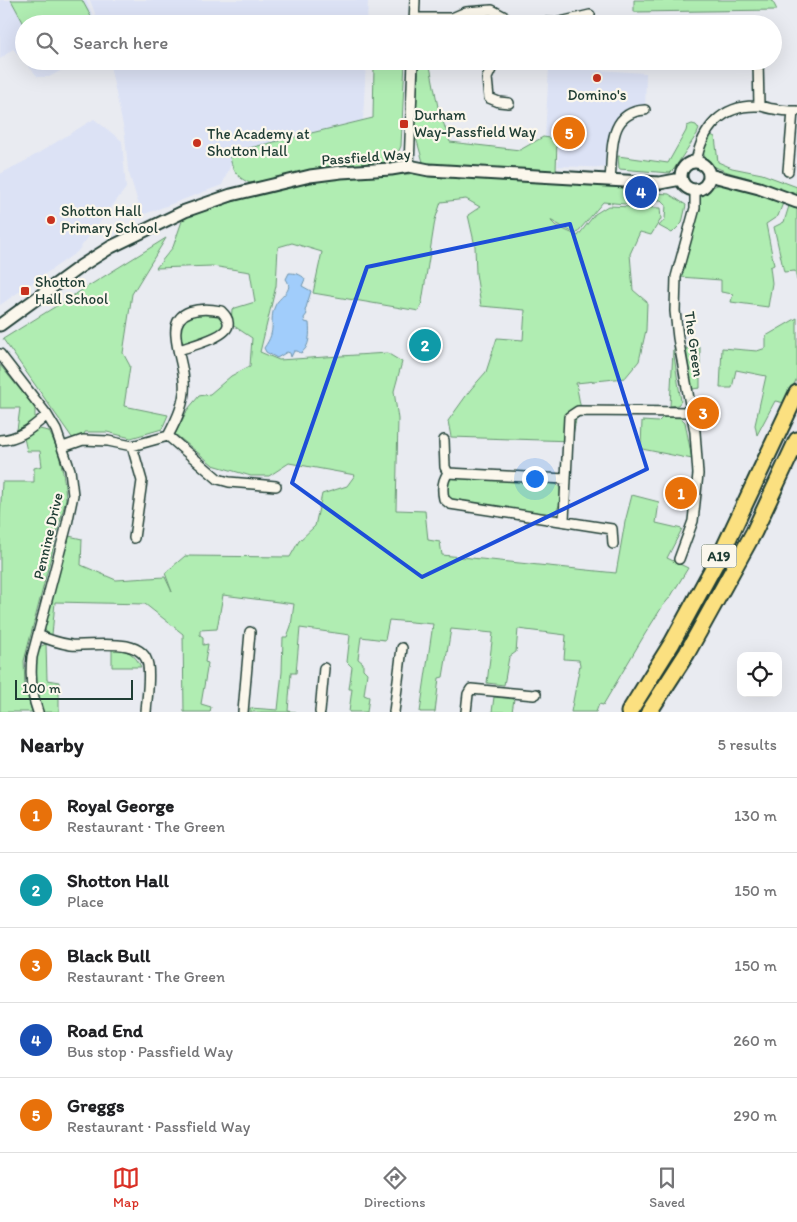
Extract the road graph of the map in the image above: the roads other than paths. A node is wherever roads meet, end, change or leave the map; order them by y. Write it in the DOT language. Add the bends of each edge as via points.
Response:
graph roads {
  1 [pos="415,0"];
  2 [pos="414,15"];
  3 [pos="459,15"];
  4 [pos="501,15"];
  5 [pos="413,70"];
  6 [pos="491,70"];
  7 [pos="758,70"];
  8 [pos="509,103"];
  9 [pos="759,106"];
  10 [pos="645,110"];
  11 [pos="795,111"];
  12 [pos="696,162"];
  13 [pos="409,166"];
  14 [pos="788,171"];
  15 [pos="709,176"];
  16 [pos="681,179"];
  17 [pos="610,180"];
  18 [pos="695,191"];
  19 [pos="797,202"];
  20 [pos="0,325"];
  21 [pos="179,350"];
  22 [pos="0,354"];
  23 [pos="797,393"];
  24 [pos="691,412"];
  25 [pos="47,415"];
  26 [pos="168,436"];
  27 [pos="0,440"];
  28 [pos="444,440"];
  29 [pos="797,440"];
  30 [pos="132,446"];
  31 [pos="63,447"];
  32 [pos="448,474"];
  33 [pos="566,479"];
  34 [pos="276,486"];
  35 [pos="564,520"];
  36 [pos="134,538"];
  37 [pos="613,544"];
  38 [pos="679,559"];
  39 [pos="250,632"];
  40 [pos="38,635"];
  41 [pos="402,648"];
  42 [pos="324,668"];
  43 [pos="536,694"];
  44 [pos="38,712"];
  45 [pos="146,712"];
  46 [pos="243,712"];
  47 [pos="320,712"];
  48 [pos="394,712"];
  49 [pos="466,712"];
  50 [pos="629,712"];
  51 [pos="649,712"];
  1 -- 2 [label="street"];
  3 -- 4 [label="street" via="492,10"];
  5 -- 13 [label="street"];
  6 -- 8 [label="street" via="487,78 489,98"];
  7 -- 9 [label="street"];
  9 -- 11 [label="street"];
  9 -- 12 [label="street" via="731,110 720,116 702,137"];
  10 -- 17 [label="street" via="637,110 618,123 614,133"];
  11 -- 14 [label="street"];
  12 -- 15 [label="street" via="706,166"];
  12 -- 16 [label="street" via="683,168"];
  13 -- 17 [label="street, Passfield Way" via="429,170"];
  13 -- 20 [label="street, Passfield Way" via="310,176 231,195 185,211 111,247"];
  15 -- 18 [label="street" via="704,187"];
  15 -- 19 [label="street"];
  16 -- 17 [label="street, Passfield Way" via="660,183"];
  16 -- 18 [label="street" via="686,188"];
  18 -- 24 [label="street, The Green" via="695,208 676,277 675,311"];
  21 -- 21 [label="street" via="176,328 190,311 221,311 227,318 225,332"];
  21 -- 26 [label="street" via="184,397"];
  22 -- 25 [label="street, Pennine Drive"];
  23 -- 50 [label="highway, A19" via="724,546 672,643"];
  24 -- 33 [label="street" via="578,410 569,417"];
  24 -- 38 [label="street, The Green" via="698,474 693,521"];
  25 -- 27 [label="street" via="25,433 11,440"];
  25 -- 31 [label="street, Pennine Drive"];
  26 -- 30 [label="street"];
  26 -- 34 [label="street" via="218,479"];
  28 -- 32 [label="street"];
  29 -- 51 [label="highway, A19" via="754,532 687,653"];
  30 -- 31 [label="street" via="108,440 83,440"];
  30 -- 36 [label="street" via="142,481"];
  31 -- 40 [label="street, Pennine Drive" via="73,494"];
  32 -- 33 [label="street"];
  32 -- 35 [label="street" via="442,490 444,499 450,504"];
  33 -- 35 [label="street"];
  35 -- 37 [label="street" via="612,529"];
  39 -- 46 [label="street"];
  40 -- 44 [label="street, Pennine Drive" via="30,677"];
  40 -- 45 [label="street" via="73,645 122,644 137,651 148,664"];
  41 -- 48 [label="street"];
  42 -- 47 [label="street"];
  43 -- 49 [label="street" via="471,689"];
}
